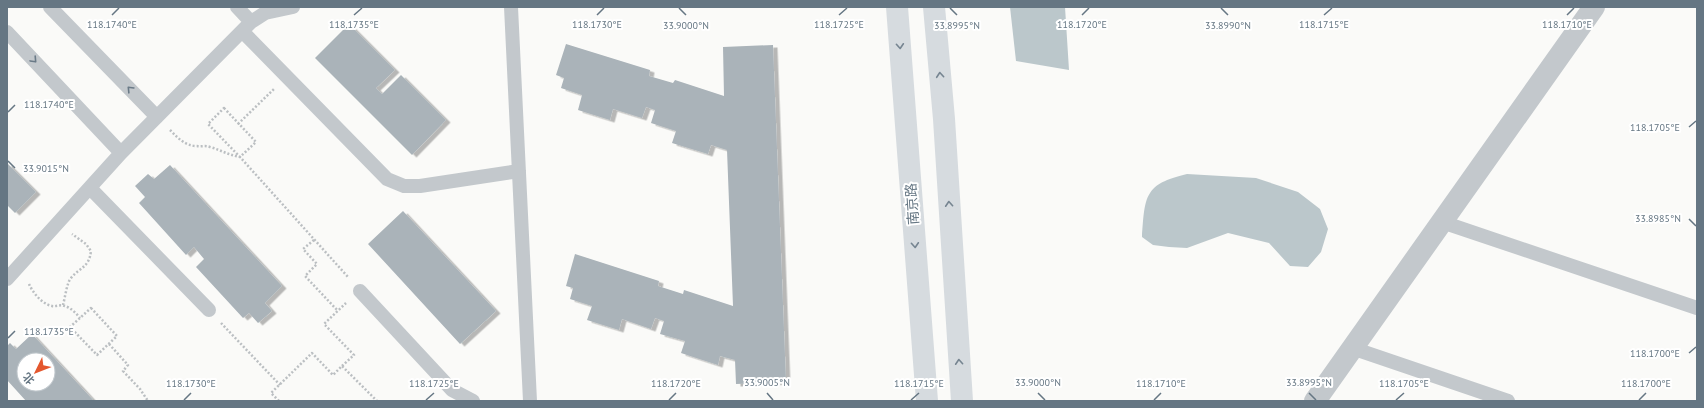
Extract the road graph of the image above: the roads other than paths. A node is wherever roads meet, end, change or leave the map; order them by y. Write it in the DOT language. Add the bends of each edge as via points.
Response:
graph roads {
  1 [pos="50,7"];
  2 [pos="237,7"];
  3 [pos="293,7"];
  4 [pos="511,7"];
  5 [pos="897,7"];
  6 [pos="934,7"];
  7 [pos="1594,7"];
  8 [pos="247,26"];
  9 [pos="7,32"];
  10 [pos="157,117"];
  11 [pos="121,153"];
  12 [pos="519,171"];
  13 [pos="90,188"];
  14 [pos="1442,222"];
  15 [pos="12,269"];
  16 [pos="360,290"];
  17 [pos="1697,308"];
  18 [pos="209,310"];
  19 [pos="1352,348"];
  20 [pos="473,401"];
  21 [pos="530,401"];
  22 [pos="927,401"];
  23 [pos="962,401"];
  24 [pos="1315,401"];
  25 [pos="1508,401"];
  10 -- 1 [label="lane, one-way"];
  2 -- 8 [label="lane"];
  3 -- 8 [label="lane" via="265,13"];
  4 -- 12 [label="lane"];
  5 -- 22 [label="main road, 南京路, one-way"];
  23 -- 6 [label="main road, one-way" via="944,119"];
  7 -- 14 [label="street"];
  8 -- 10 [label="lane"];
  8 -- 12 [label="lane" via="286,76 387,179 404,186 420,186"];
  9 -- 11 [label="lane, one-way"];
  10 -- 11 [label="lane"];
  11 -- 13 [label="lane"];
  12 -- 21 [label="lane"];
  13 -- 15 [label="lane"];
  13 -- 18 [label="lane"];
  14 -- 17 [label="lane"];
  14 -- 19 [label="street"];
  16 -- 20 [label="lane" via="452,390"];
  19 -- 24 [label="street"];
  19 -- 25 [label="lane"];
}
